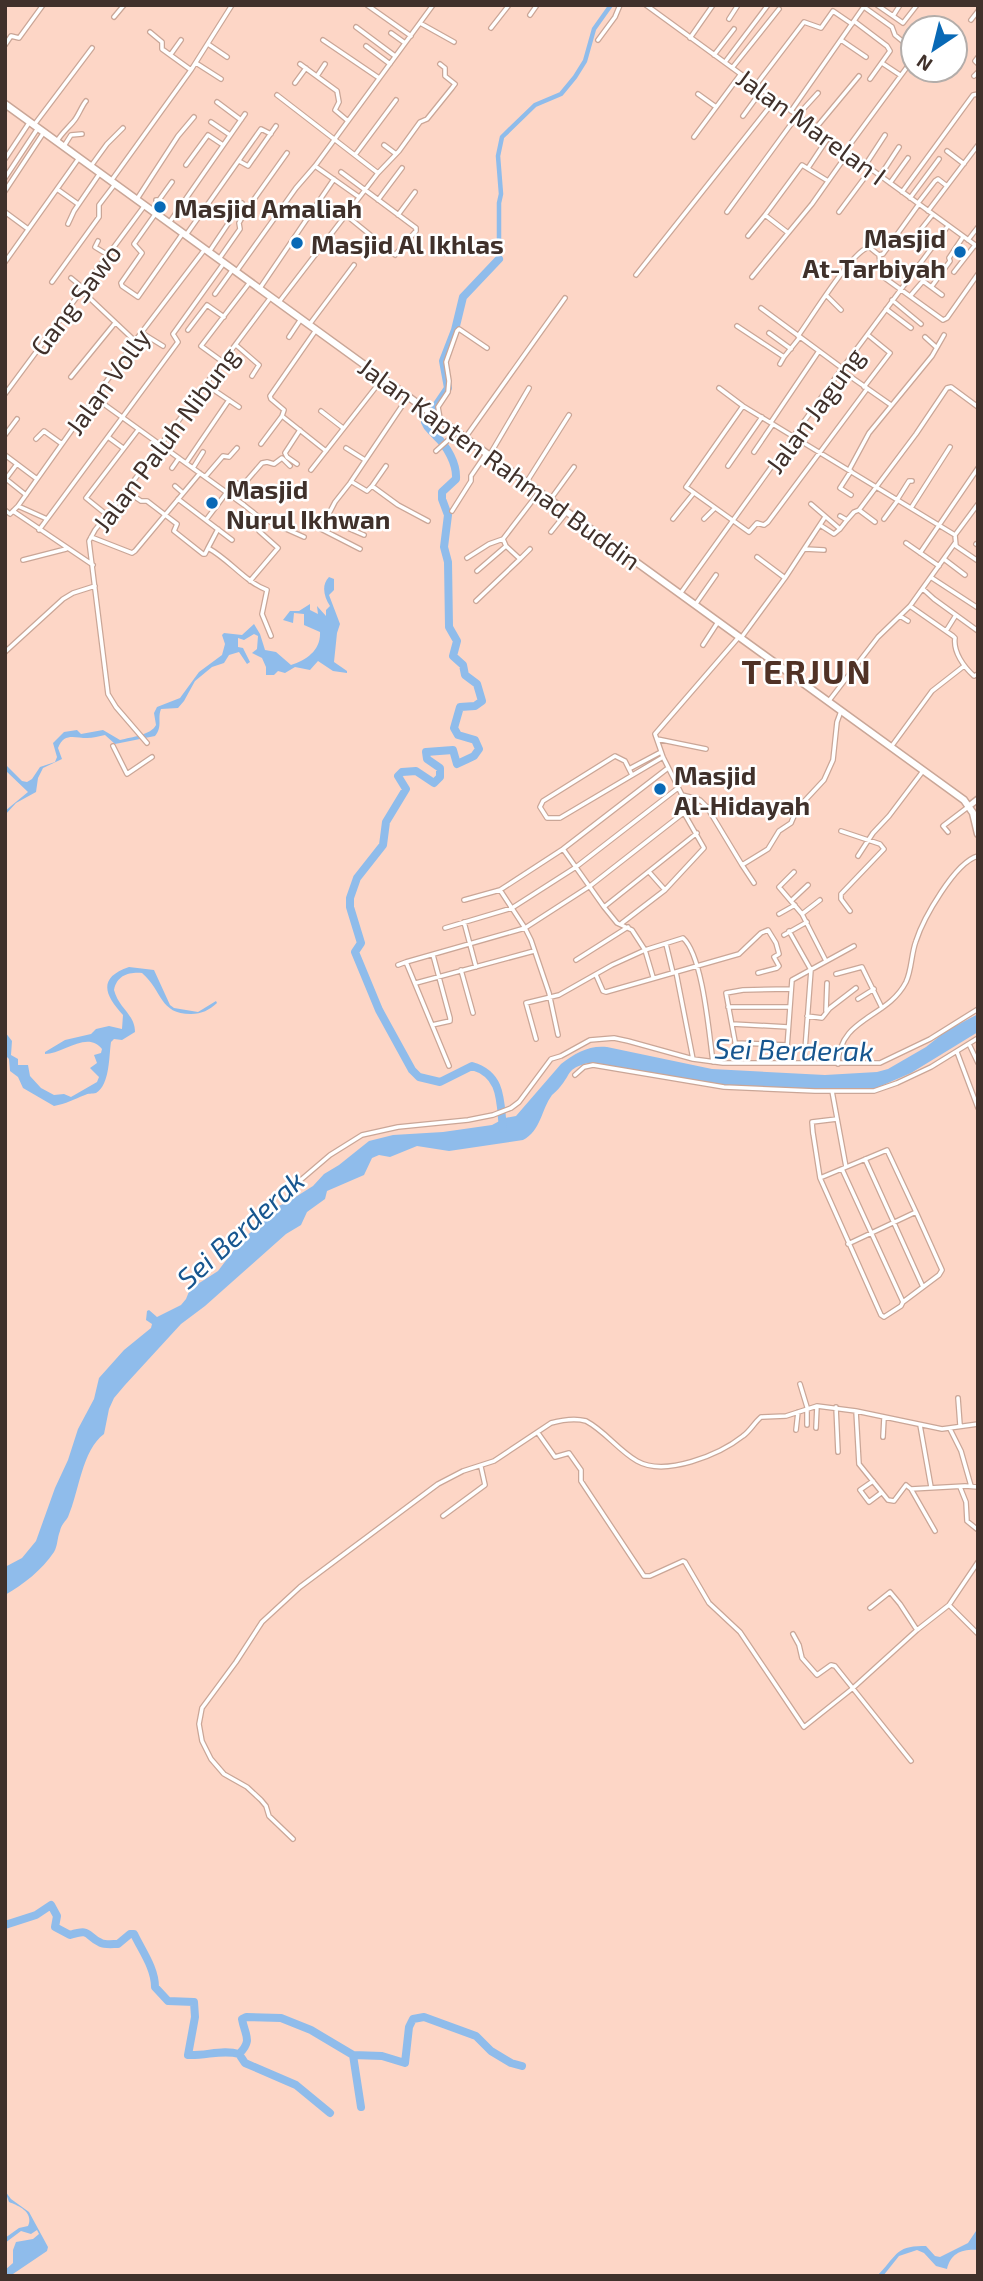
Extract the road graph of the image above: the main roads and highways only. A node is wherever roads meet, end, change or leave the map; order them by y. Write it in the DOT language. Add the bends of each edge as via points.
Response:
graph roads {
  1 [pos="6,105"];
  2 [pos="978,834"];
  1 -- 2 [label="main road, Jalan Kapten Rahmad Buddin" via="891,747 969,806"];
}
